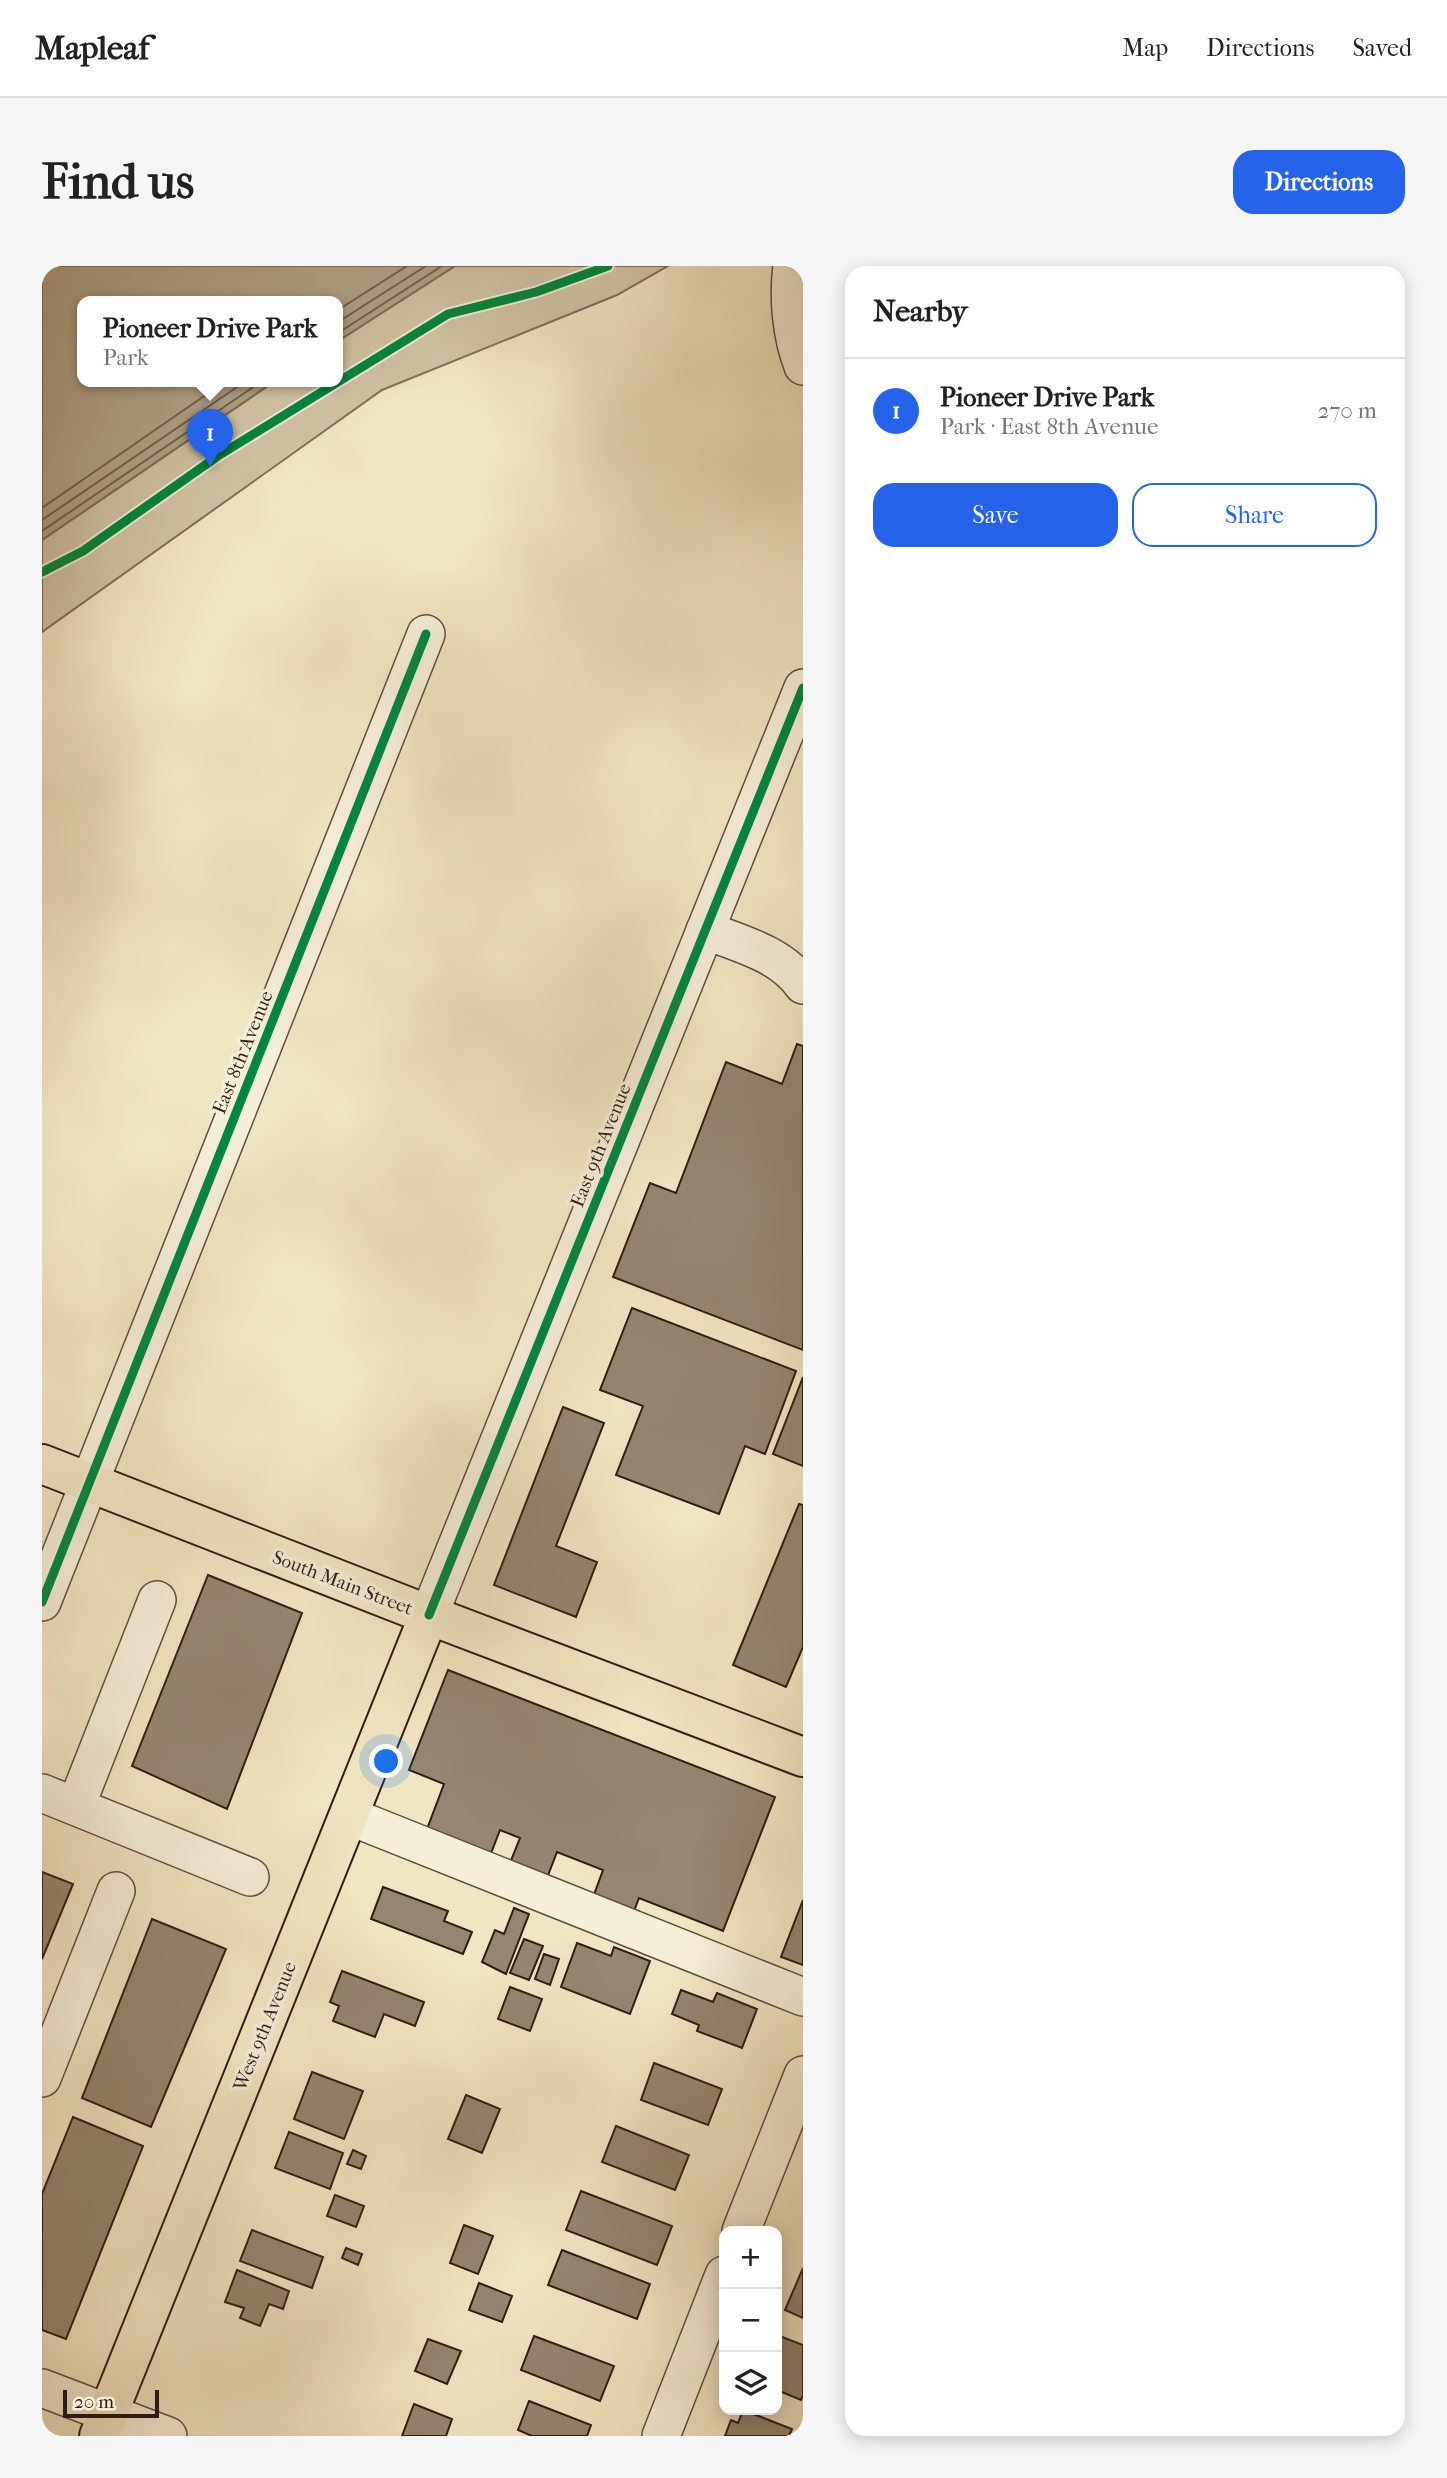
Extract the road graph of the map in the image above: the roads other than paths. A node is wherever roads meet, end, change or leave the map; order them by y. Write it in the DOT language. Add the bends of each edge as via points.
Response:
graph roads {
  1 [pos="792,266"];
  2 [pos="803,366"];
  3 [pos="426,634"];
  4 [pos="803,688"];
  5 [pos="705,930"];
  6 [pos="803,985"];
  7 [pos="42,1464"];
  8 [pos="90,1483"];
  9 [pos="157,1601"];
  10 [pos="42,1602"];
  11 [pos="429,1615"];
  12 [pos="803,1757"];
  13 [pos="42,1793"];
  14 [pos="75,1806"];
  15 [pos="349,1816"];
  16 [pos="250,1877"];
  17 [pos="117,1891"];
  18 [pos="803,1997"];
  19 [pos="803,2075"];
  20 [pos="42,2078"];
  21 [pos="743,2226"];
  22 [pos="719,2288"];
  23 [pos="42,2388"];
  24 [pos="103,2424"];
  25 [pos="168,2436"];
  26 [pos="661,2436"];
  1 -- 2 [label="street" via="789,290"];
  3 -- 8 [label="street, East 8th Avenue"];
  4 -- 5 [label="street, East 9th Avenue"];
  5 -- 6 [label="street" via="771,955"];
  5 -- 11 [label="street, East 9th Avenue"];
  7 -- 8 [label="main road, South Main Street"];
  8 -- 10 [label="street, East 8th Avenue"];
  8 -- 11 [label="main road, South Main Street"];
  9 -- 14 [label="street"];
  11 -- 12 [label="main road, South Main Street"];
  11 -- 15 [label="main road, West 9th Avenue"];
  13 -- 14 [label="street"];
  14 -- 16 [label="street"];
  15 -- 18 [label="street"];
  15 -- 24 [label="main road, West 9th Avenue"];
  17 -- 20 [label="street"];
  19 -- 21 [label="street"];
  22 -- 26 [label="street"];
  23 -- 24 [label="street"];
  24 -- 25 [label="street"];
}
